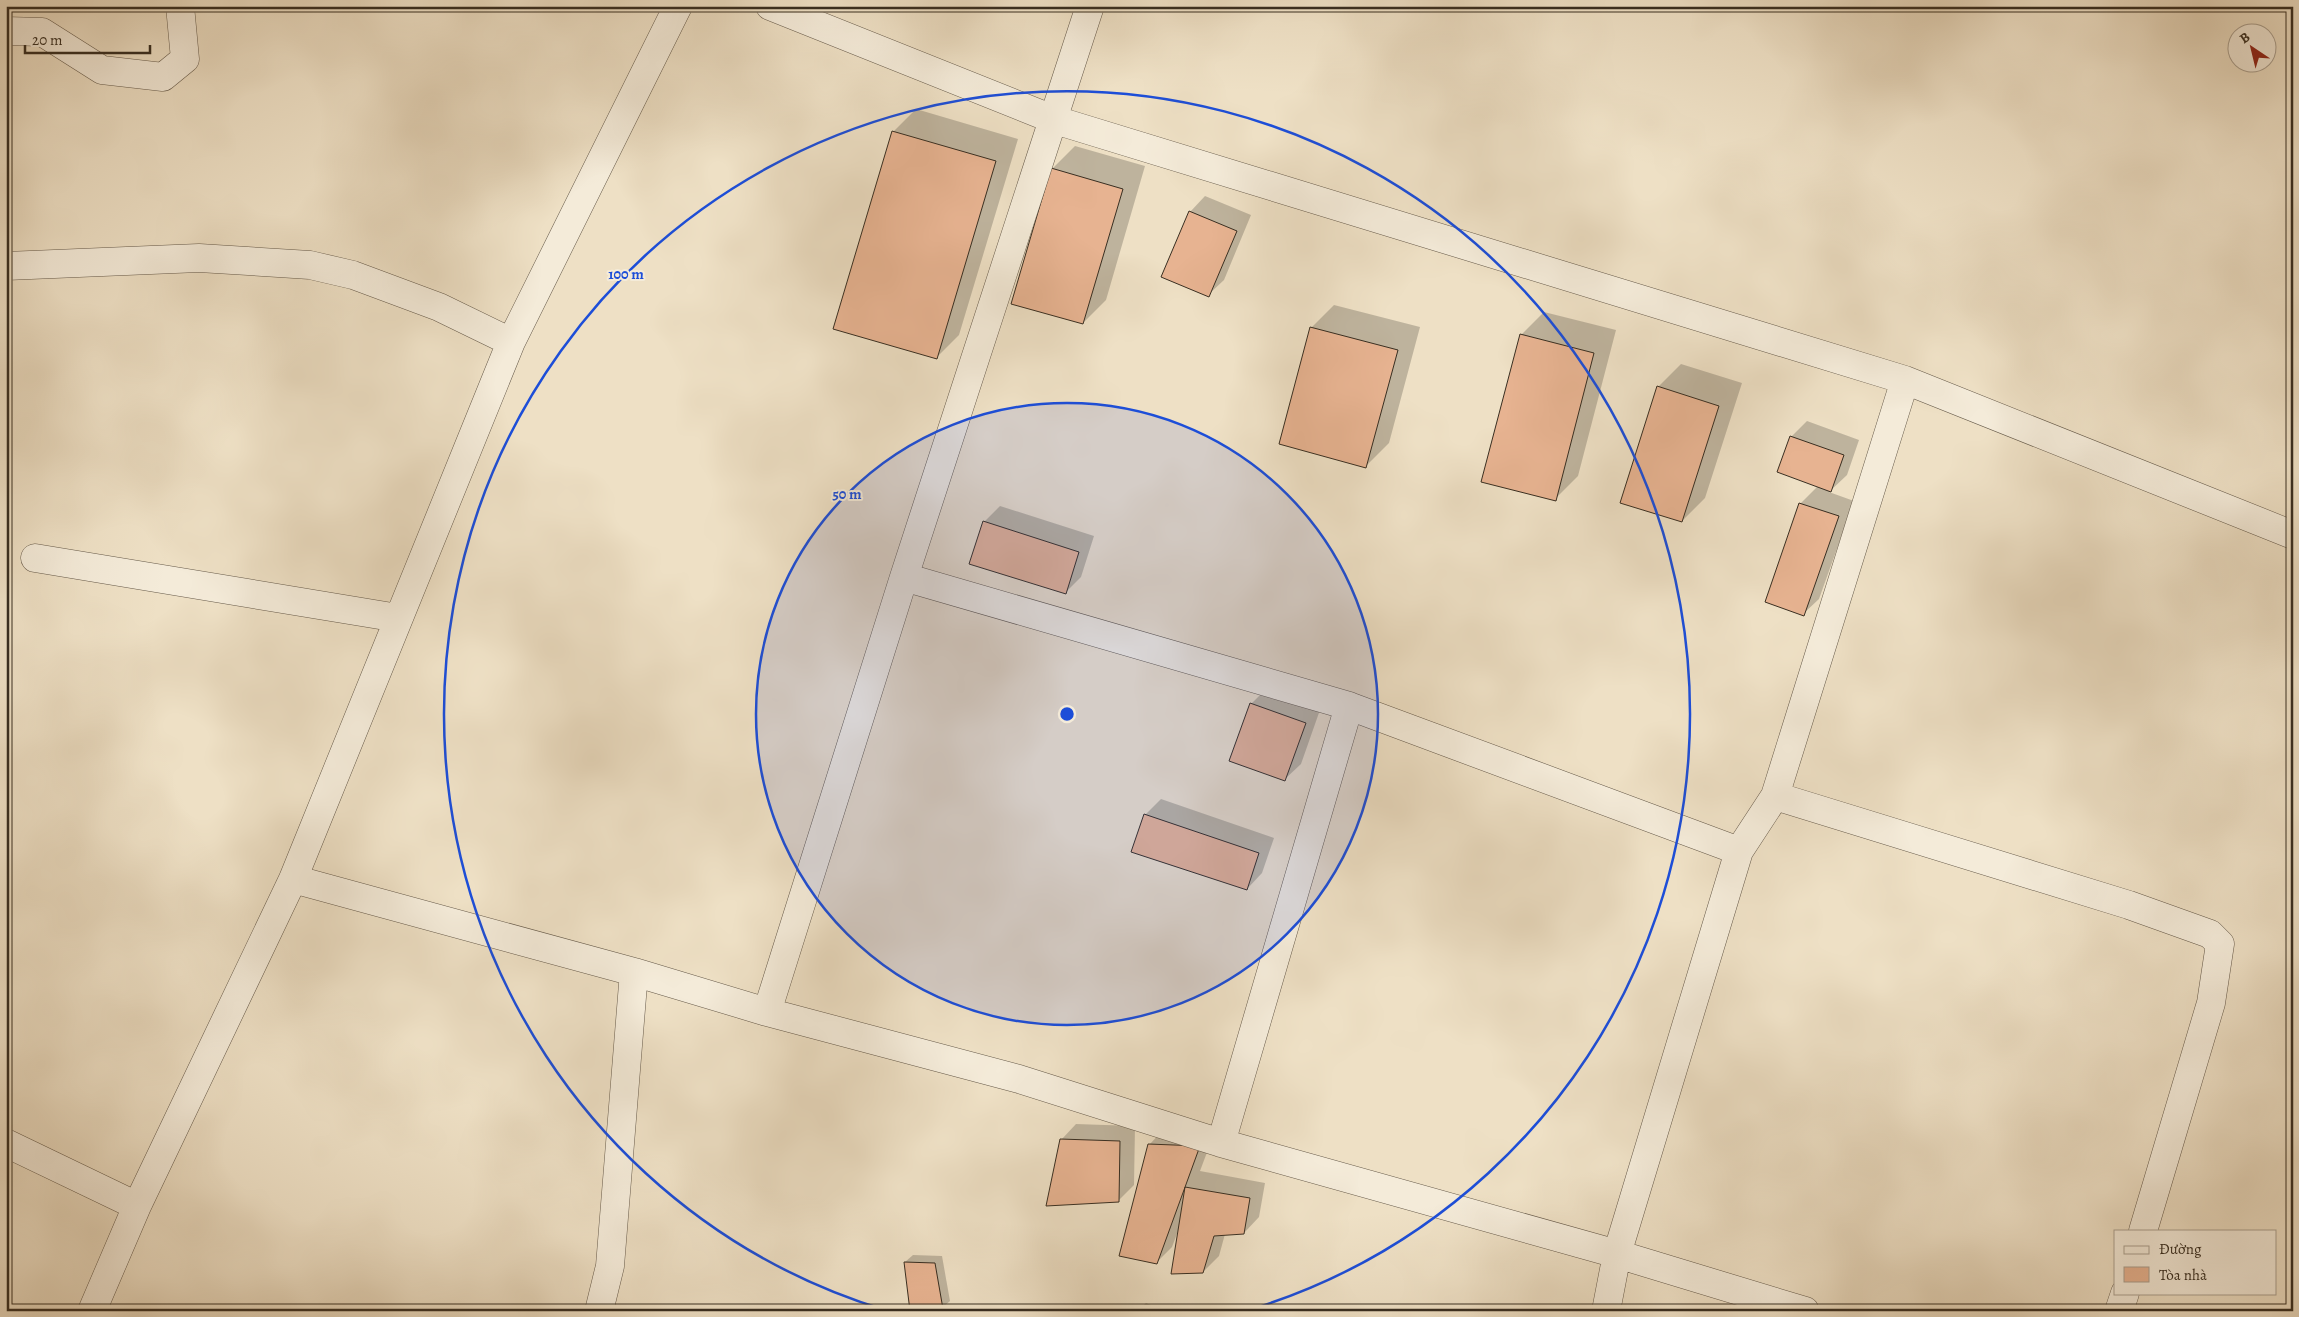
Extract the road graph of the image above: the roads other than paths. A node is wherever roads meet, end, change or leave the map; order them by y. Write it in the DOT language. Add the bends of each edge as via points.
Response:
graph roads {
  1 [pos="180,6"];
  2 [pos="678,6"];
  3 [pos="770,6"];
  4 [pos="1090,6"];
  5 [pos="6,31"];
  6 [pos="1054,120"];
  7 [pos="6,266"];
  8 [pos="510,342"];
  9 [pos="1905,380"];
  10 [pos="2293,535"];
  11 [pos="35,558"];
  12 [pos="904,577"];
  13 [pos="398,618"];
  14 [pos="1349,706"];
  15 [pos="1775,796"];
  16 [pos="1738,851"];
  17 [pos="293,879"];
  18 [pos="634,972"];
  19 [pos="767,1012"];
  20 [pos="6,1143"];
  21 [pos="1221,1143"];
  22 [pos="137,1206"];
  23 [pos="2143,1230"];
  24 [pos="1617,1254"];
  25 [pos="2124,1294"];
  26 [pos="92,1311"];
  27 [pos="599,1311"];
  28 [pos="1606,1311"];
  29 [pos="1805,1311"];
  30 [pos="2119,1311"];
  1 -- 5 [label="street" via="185,59 163,76 102,70 42,32"];
  2 -- 8 [label="street"];
  3 -- 6 [label="street"];
  4 -- 6 [label="street"];
  6 -- 9 [label="street"];
  6 -- 12 [label="street"];
  7 -- 8 [label="street" via="199,258 310,265 353,275 439,307"];
  8 -- 13 [label="street"];
  9 -- 10 [label="street"];
  9 -- 15 [label="street"];
  11 -- 13 [label="street"];
  12 -- 14 [label="street"];
  12 -- 19 [label="street"];
  13 -- 17 [label="street"];
  14 -- 16 [label="street"];
  14 -- 21 [label="street"];
  15 -- 16 [label="street"];
  15 -- 23 [label="street" via="2129,904 2215,938 2220,950 2211,1003"];
  16 -- 24 [label="street"];
  17 -- 18 [label="street"];
  17 -- 22 [label="street"];
  18 -- 19 [label="street"];
  18 -- 27 [label="street" via="610,1266"];
  19 -- 21 [label="street" via="1019,1079"];
  20 -- 22 [label="street"];
  21 -- 24 [label="street"];
  22 -- 26 [label="street"];
  24 -- 28 [label="street"];
  24 -- 29 [label="street"];
  25 -- 30 [label="street"];
}
